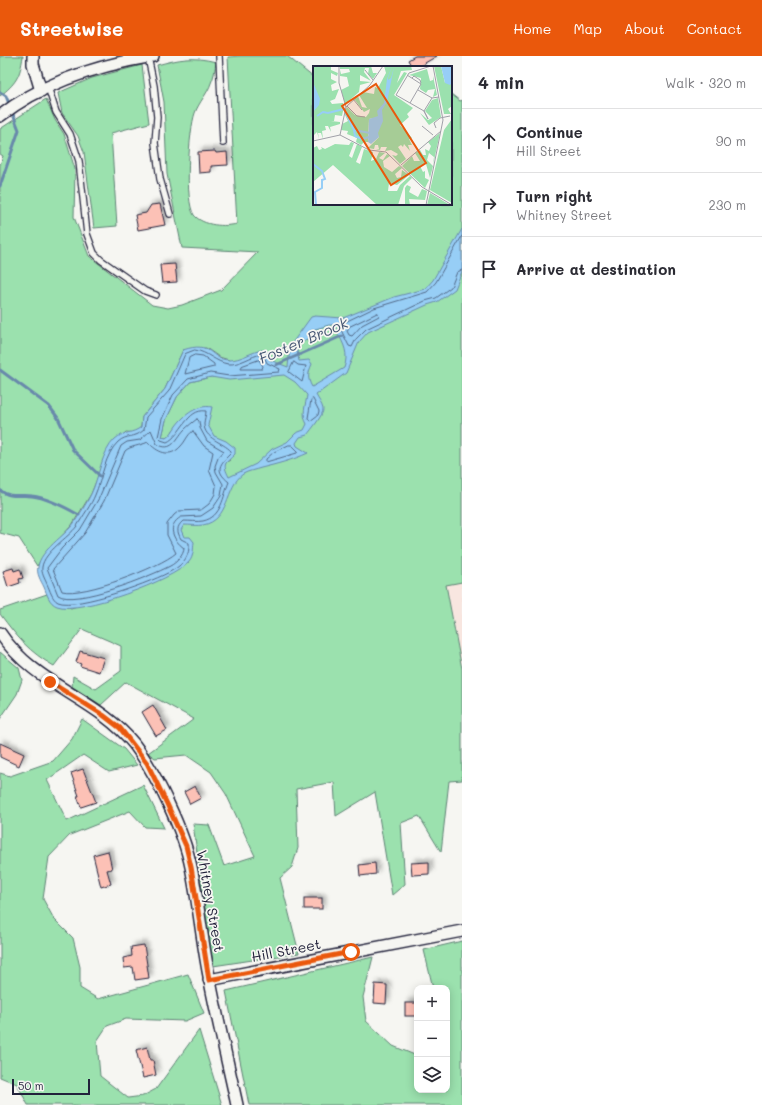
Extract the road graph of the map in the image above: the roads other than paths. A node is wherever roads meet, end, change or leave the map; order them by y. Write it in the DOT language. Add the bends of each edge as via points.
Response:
graph roads {
  1 [pos="33,56"];
  2 [pos="150,56"];
  3 [pos="219,56"];
  4 [pos="45,89"];
  5 [pos="1,115"];
  6 [pos="223,143"];
  7 [pos="170,214"];
  8 [pos="156,295"];
  9 [pos="0,633"];
  10 [pos="462,931"];
  11 [pos="209,980"];
  12 [pos="237,1105"];
  1 -- 4 [label="street" via="33,64"];
  2 -- 4 [label="street" via="91,70"];
  2 -- 7 [label="lane" via="158,117 155,143 160,179"];
  3 -- 6 [label="lane"];
  4 -- 5 [label="street"];
  4 -- 8 [label="lane" via="70,134 79,160 89,245 101,260 145,291"];
  9 -- 11 [label="street, Whitney Street" via="14,652 50,682 120,728 147,763 186,846"];
  10 -- 11 [label="street, Hill Street"];
  11 -- 12 [label="street, Whitney Street"];
}
